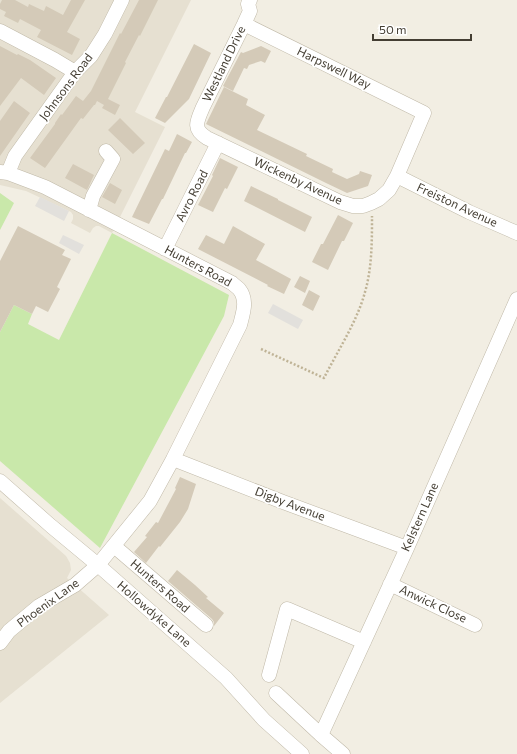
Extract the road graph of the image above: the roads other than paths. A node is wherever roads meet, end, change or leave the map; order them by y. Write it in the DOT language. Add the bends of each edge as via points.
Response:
graph roads {
  1 [pos="122,0"];
  2 [pos="250,0"];
  3 [pos="244,24"];
  4 [pos="0,31"];
  5 [pos="75,72"];
  6 [pos="424,113"];
  7 [pos="197,128"];
  8 [pos="218,143"];
  9 [pos="106,151"];
  10 [pos="4,172"];
  11 [pos="396,176"];
  12 [pos="89,210"];
  13 [pos="517,233"];
  14 [pos="165,249"];
  15 [pos="517,299"];
  16 [pos="173,459"];
  17 [pos="0,481"];
  18 [pos="114,546"];
  19 [pos="406,548"];
  20 [pos="98,565"];
  21 [pos="390,584"];
  22 [pos="206,625"];
  23 [pos="476,625"];
  24 [pos="364,642"];
  25 [pos="0,643"];
  26 [pos="269,675"];
  27 [pos="276,693"];
  28 [pos="321,735"];
  29 [pos="302,754"];
  30 [pos="343,754"];
  1 -- 5 [label="street, Johnsons Road" via="105,34"];
  2 -- 3 [label="street, Westland Drive" via="250,11"];
  3 -- 6 [label="street, Harpswell Way"];
  3 -- 7 [label="street, Westland Drive" via="200,113"];
  4 -- 5 [label="street"];
  5 -- 10 [label="street, Johnsons Road"];
  6 -- 11 [label="street, Wickenby Avenue"];
  7 -- 8 [label="street, Wickenby Avenue" via="201,134"];
  8 -- 11 [label="street, Wickenby Avenue" via="353,206 363,206 379,199 389,190"];
  8 -- 14 [label="street, Avro Road"];
  9 -- 12 [label="street" via="113,159 93,196"];
  10 -- 12 [label="street, Hunters Road" via="45,187"];
  11 -- 13 [label="street, Freiston Avenue"];
  12 -- 14 [label="street, Hunters Road"];
  14 -- 16 [label="street, Hunters Road" via="232,283 240,289 245,307 240,325"];
  15 -- 19 [label="street, Kelstern Lane"];
  16 -- 18 [label="street, Hunters Road" via="150,501"];
  16 -- 19 [label="street, Digby Avenue"];
  17 -- 20 [label="street, Hollowdyke Lane"];
  18 -- 20 [label="street, Hunters Road"];
  18 -- 22 [label="street, Hunters Road"];
  19 -- 21 [label="street, Kelstern Lane"];
  20 -- 25 [label="street, Phoenix Lane" via="75,585 40,606 9,631"];
  20 -- 29 [label="street, Hollowdyke Lane" via="226,678 264,720"];
  21 -- 23 [label="street, Anwick Close"];
  21 -- 24 [label="street, Kelstern Lane"];
  24 -- 26 [label="street" via="288,609"];
  24 -- 28 [label="street, Kelstern Lane"];
  27 -- 28 [label="street"];
  28 -- 30 [label="street"];
}
